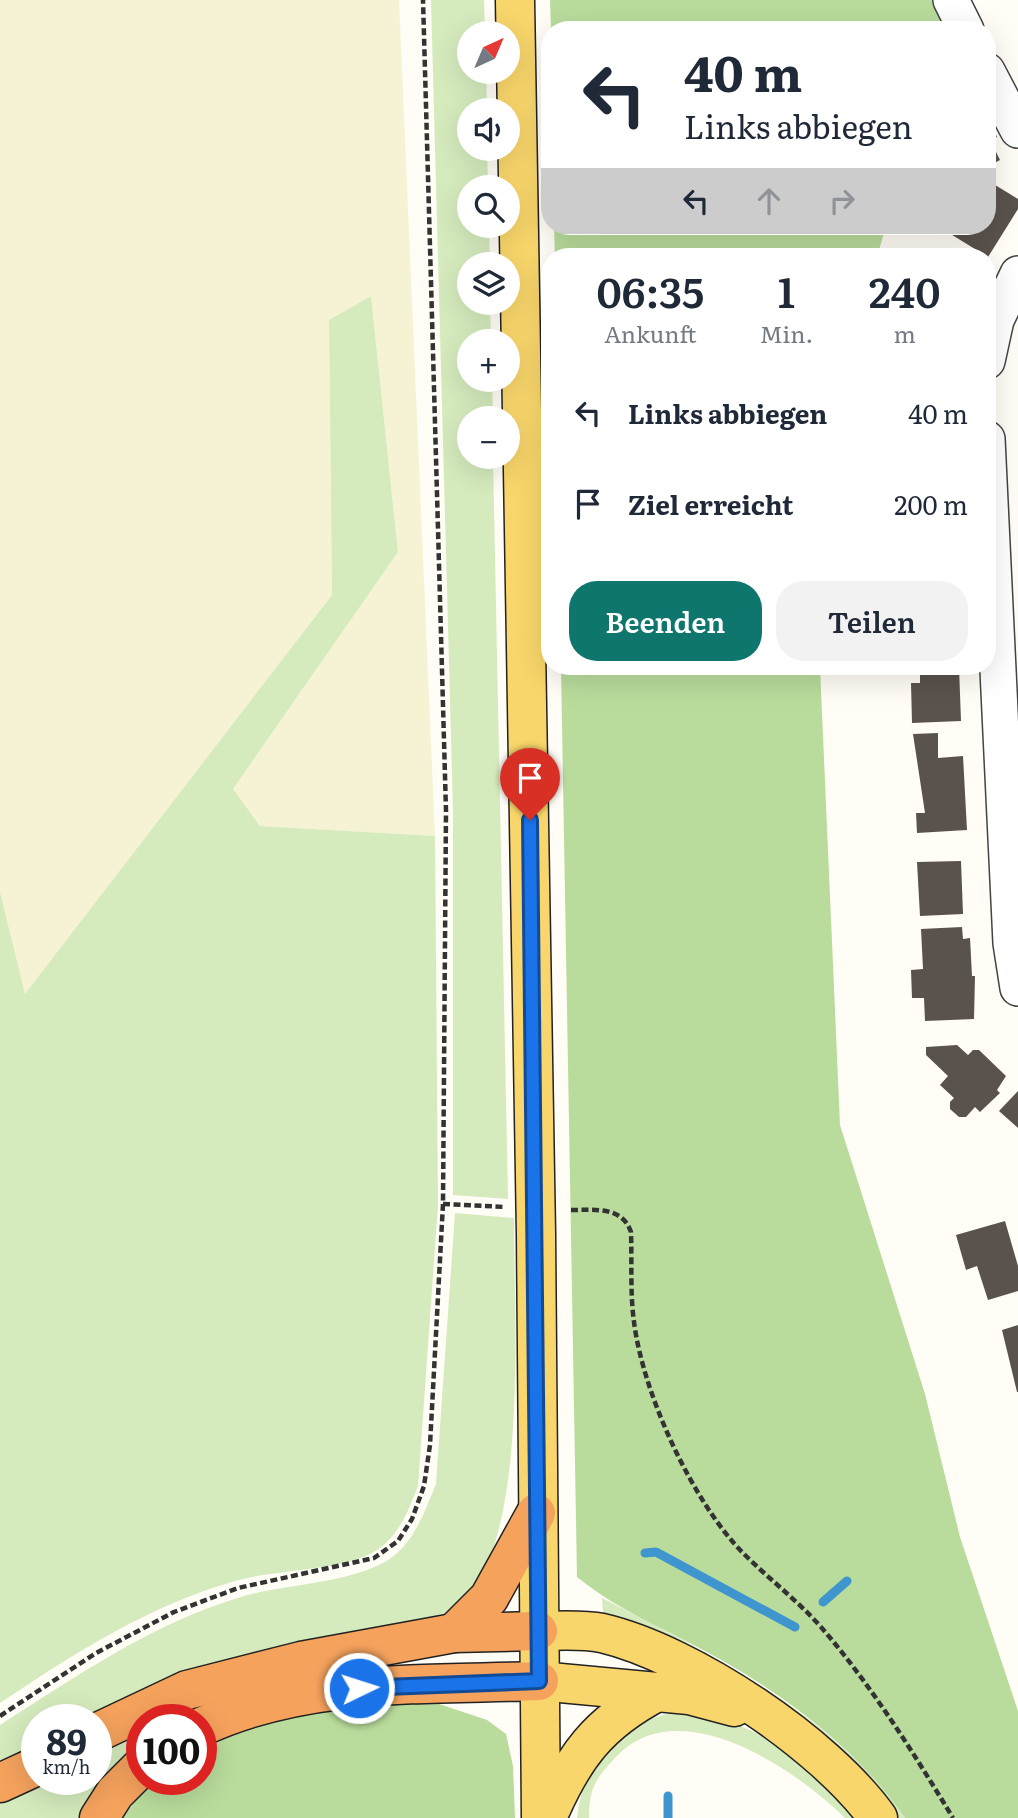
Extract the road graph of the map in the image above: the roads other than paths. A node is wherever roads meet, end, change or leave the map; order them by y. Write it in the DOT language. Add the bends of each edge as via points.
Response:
graph roads {
  1 [pos="515,0"];
  2 [pos="951,0"];
  3 [pos="962,21"];
  4 [pos="996,88"];
  5 [pos="1018,130"];
  6 [pos="1018,274"];
  7 [pos="996,320"];
  8 [pos="996,620"];
  9 [pos="1018,988"];
  10 [pos="536,1513"];
  11 [pos="538,1631"];
  12 [pos="454,1633"];
  13 [pos="539,1681"];
  14 [pos="657,1692"];
  15 [pos="764,1715"];
  16 [pos="217,1720"];
  17 [pos="112,1725"];
  18 [pos="21,1773"];
  19 [pos="0,1783"];
  20 [pos="126,1783"];
  21 [pos="99,1818"];
  22 [pos="541,1818"];
  23 [pos="547,1818"];
  24 [pos="878,1818"];
  1 -- 10 [label="main road" via="535,1179"];
  2 -- 3 [label="street"];
  4 -- 5 [label="street"];
  6 -- 7 [label="street"];
  8 -- 9 [label="street"];
  10 -- 11 [label="main road"];
  10 -- 12 [label="highway" via="489,1598"];
  11 -- 12 [label="highway"];
  11 -- 13 [label="main road"];
  11 -- 15 [label="main road" via="600,1633 642,1645 700,1672"];
  12 -- 17 [label="highway" via="229,1678 187,1690"];
  13 -- 14 [label="main road"];
  13 -- 16 [label="highway" via="338,1689"];
  13 -- 22 [label="main road"];
  14 -- 15 [label="main road" via="689,1695"];
  14 -- 23 [label="main road" via="630,1706 595,1734 574,1762"];
  15 -- 24 [label="main road" via="820,1756"];
  18 -- 19 [label="highway"];
  20 -- 21 [label="highway"];
}
